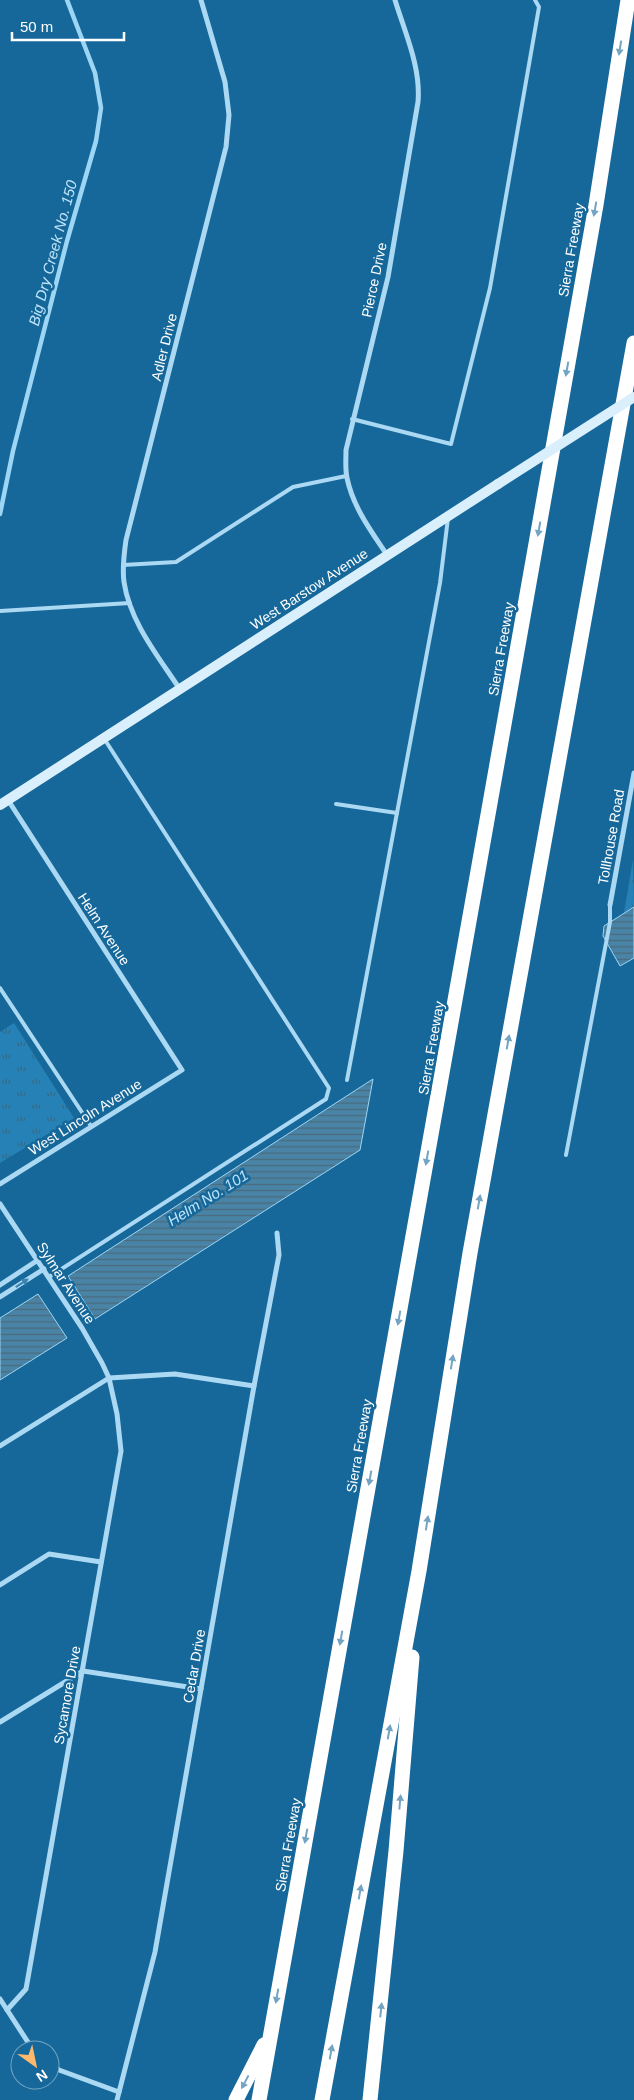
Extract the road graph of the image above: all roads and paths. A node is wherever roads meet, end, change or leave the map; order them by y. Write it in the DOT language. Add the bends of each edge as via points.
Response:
graph roads {
  1 [pos="201,0"];
  2 [pos="395,0"];
  3 [pos="535,0"];
  4 [pos="628,0"];
  5 [pos="634,343"];
  6 [pos="634,397"];
  7 [pos="352,419"];
  8 [pos="346,476"];
  9 [pos="449,516"];
  10 [pos="387,556"];
  11 [pos="123,565"];
  12 [pos="130,603"];
  13 [pos="0,611"];
  14 [pos="180,688"];
  15 [pos="104,738"];
  16 [pos="634,773"];
  17 [pos="4,803"];
  18 [pos="336,804"];
  19 [pos="397,813"];
  20 [pos="610,905"];
  21 [pos="0,988"];
  22 [pos="182,1070"];
  23 [pos="347,1080"];
  24 [pos="91,1126"];
  25 [pos="566,1155"];
  26 [pos="0,1184"];
  27 [pos="0,1204"];
  28 [pos="277,1233"];
  29 [pos="38,1260"];
  30 [pos="44,1269"];
  31 [pos="49,1277"];
  32 [pos="0,1286"];
  33 [pos="0,1298"];
  34 [pos="109,1378"];
  35 [pos="254,1386"];
  36 [pos="0,1446"];
  37 [pos="101,1562"];
  38 [pos="419,1571"];
  39 [pos="0,1584"];
  40 [pos="83,1671"];
  41 [pos="201,1689"];
  42 [pos="0,1722"];
  43 [pos="0,1999"];
  44 [pos="7,2010"];
  45 [pos="271,2033"];
  46 [pos="27,2040"];
  47 [pos="60,2071"];
  48 [pos="119,2092"];
  49 [pos="117,2100"];
  50 [pos="236,2100"];
  51 [pos="259,2100"];
  52 [pos="322,2100"];
  53 [pos="370,2100"];
  1 -- 11 [label="street, Adler Drive" via="225,82 229,116 226,147 126,540"];
  2 -- 7 [label="street, Pierce Drive" via="417,70 418,102 388,277"];
  3 -- 7 [label="lane" via="540,7 490,288 451,444"];
  4 -- 45 [label="highway, Sierra Freeway, one-way" via="596,205"];
  38 -- 5 [label="highway, one-way" via="470,1253"];
  6 -- 9 [label="main road, West Barstow Avenue, bridge"];
  7 -- 8 [label="street, Pierce Drive" via="346,450"];
  8 -- 10 [label="street, Pierce Drive" via="363,518"];
  8 -- 11 [label="lane" via="293,487 176,562"];
  9 -- 10 [label="main road, West Barstow Avenue"];
  9 -- 19 [label="lane" via="440,583"];
  10 -- 14 [label="main road, West Barstow Avenue"];
  11 -- 12 [label="street, Adler Drive"];
  12 -- 13 [label="lane"];
  12 -- 14 [label="street, Adler Drive" via="144,634"];
  14 -- 15 [label="main road, West Barstow Avenue"];
  15 -- 17 [label="main road, West Barstow Avenue"];
  15 -- 31 [label="lane" via="329,1088 326,1100"];
  16 -- 20 [label="street, Tollhouse Road"];
  17 -- 22 [label="street, Helm Avenue"];
  18 -- 19 [label="lane"];
  19 -- 23 [label="lane"];
  20 -- 25 [label="lane" via="610,922"];
  21 -- 24 [label="lane"];
  22 -- 24 [label="street, West Lincoln Avenue"];
  24 -- 26 [label="street, West Lincoln Avenue"];
  27 -- 29 [label="street, Sylmar Avenue"];
  28 -- 35 [label="street, Cedar Drive" via="279,1255"];
  29 -- 30 [label="street, Sylmar Avenue"];
  29 -- 32 [label="street"];
  30 -- 31 [label="street, Sylmar Avenue"];
  33 -- 30 [label="street, one-way"];
  31 -- 34 [label="street, Sylmar Avenue"];
  34 -- 35 [label="street" via="175,1374"];
  34 -- 36 [label="street"];
  34 -- 37 [label="street, Sycamore Drive" via="118,1414 122,1451"];
  35 -- 41 [label="street, Cedar Drive"];
  37 -- 39 [label="street" via="49,1554"];
  37 -- 40 [label="street, Sycamore Drive"];
  52 -- 38 [label="highway, one-way"];
  53 -- 38 [label="highway, one-way" via="396,1851"];
  40 -- 41 [label="street"];
  40 -- 42 [label="street"];
  40 -- 44 [label="street, Sycamore Drive" via="26,1989"];
  41 -- 48 [label="street, Cedar Drive" via="154,1952"];
  43 -- 44 [label="street"];
  44 -- 46 [label="street"];
  45 -- 50 [label="highway, one-way"];
  45 -- 51 [label="highway, Sierra Freeway"];
  47 -- 48 [label="street"];
  48 -- 49 [label="street, Cedar Drive"];
}
